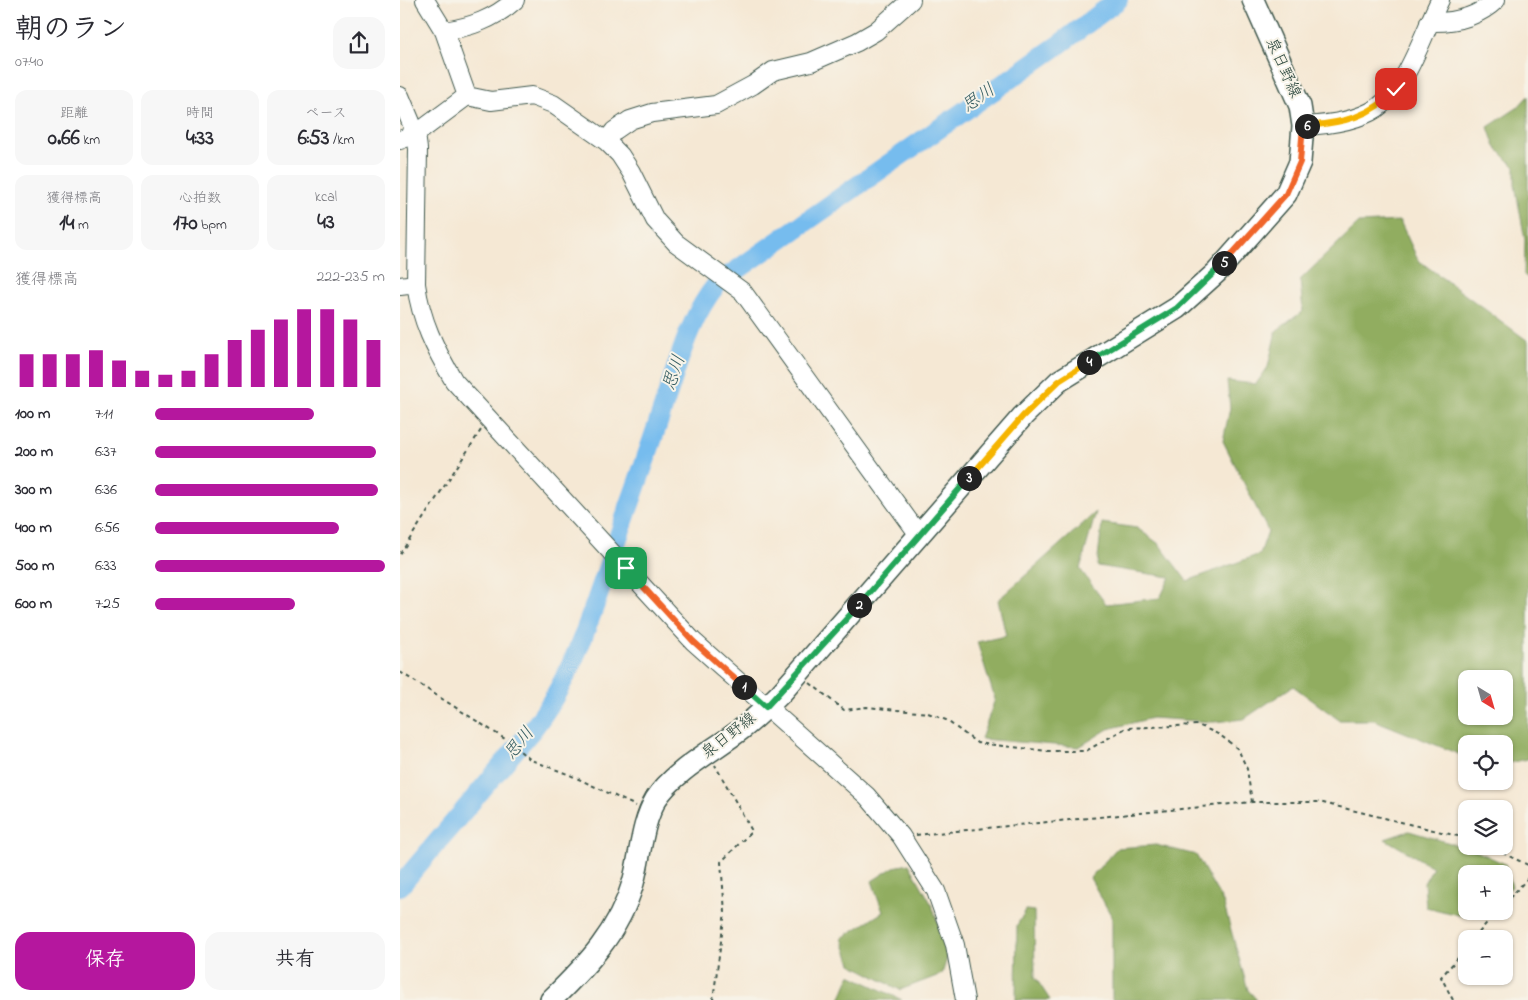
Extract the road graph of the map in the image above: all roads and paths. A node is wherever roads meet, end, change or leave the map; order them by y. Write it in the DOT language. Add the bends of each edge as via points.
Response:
graph roads {
  1 [pos="425,0"];
  2 [pos="515,0"];
  3 [pos="911,0"];
  4 [pos="1253,0"];
  5 [pos="1440,0"];
  6 [pos="1496,0"];
  7 [pos="1429,22"];
  8 [pos="444,31"];
  9 [pos="400,96"];
  10 [pos="467,96"];
  11 [pos="1303,126"];
  12 [pos="408,137"];
  13 [pos="606,142"];
  14 [pos="408,285"];
  15 [pos="488,420"];
  16 [pos="920,535"];
  17 [pos="400,554"];
  18 [pos="400,672"];
  19 [pos="798,673"];
  20 [pos="766,707"];
  21 [pos="708,752"];
  22 [pos="1252,802"];
  23 [pos="650,812"];
  24 [pos="901,836"];
  25 [pos="1458,836"];
  26 [pos="1507,855"];
  27 [pos="1528,865"];
  28 [pos="1528,878"];
  29 [pos="1513,894"];
  30 [pos="1489,920"];
  31 [pos="1481,930"];
  32 [pos="1458,958"];
  33 [pos="551,1000"];
  34 [pos="713,1000"];
  35 [pos="965,1000"];
  36 [pos="1453,1000"];
  1 -- 8 [label="street"];
  2 -- 8 [label="street" via="502,12 470,27"];
  3 -- 13 [label="street" via="876,31 857,42 810,62 773,71 716,105 652,113 630,120 614,131"];
  4 -- 11 [label="main road, 泉日野線" via="1300,106"];
  5 -- 7 [label="street"];
  6 -- 7 [label="street" via="1487,8 1453,23"];
  7 -- 11 [label="street" via="1409,68 1396,89 1376,108 1358,116"];
  8 -- 10 [label="street"];
  9 -- 12 [label="street"];
  10 -- 12 [label="street"];
  10 -- 13 [label="street" via="491,101 532,96 553,104"];
  11 -- 16 [label="main road, 泉日野線" via="1300,162 1286,194 1217,272 1177,308 1059,381 1023,416"];
  12 -- 14 [label="street" via="418,149"];
  13 -- 16 [label="street" via="631,172 655,220 676,242 736,285"];
  14 -- 15 [label="street" via="432,345 454,381"];
  15 -- 17 [label="path"];
  15 -- 20 [label="street" via="693,641"];
  16 -- 19 [label="main road, 泉日野線"];
  18 -- 23 [label="path" via="531,760"];
  19 -- 20 [label="main road, 泉日野線"];
  19 -- 22 [label="path" via="844,710 867,707 928,713 946,720 977,743 1047,751 1086,751 1126,728 1198,725 1220,735 1238,749 1247,769"];
  20 -- 21 [label="main road, 泉日野線" via="740,731"];
  20 -- 24 [label="street" via="867,796"];
  21 -- 23 [label="main road, 泉日野線" via="657,797"];
  21 -- 34 [label="path" via="752,831 721,862 725,912"];
  22 -- 24 [label="path"];
  22 -- 25 [label="path" via="1319,802"];
  23 -- 33 [label="main road, 泉日野線" via="625,908 613,931 589,963"];
  24 -- 35 [label="street" via="936,891 955,945"];
  26 -- 27 [label="path"];
  28 -- 29 [label="path"];
  30 -- 31 [label="path"];
  32 -- 36 [label="path" via="1441,977"];
}
